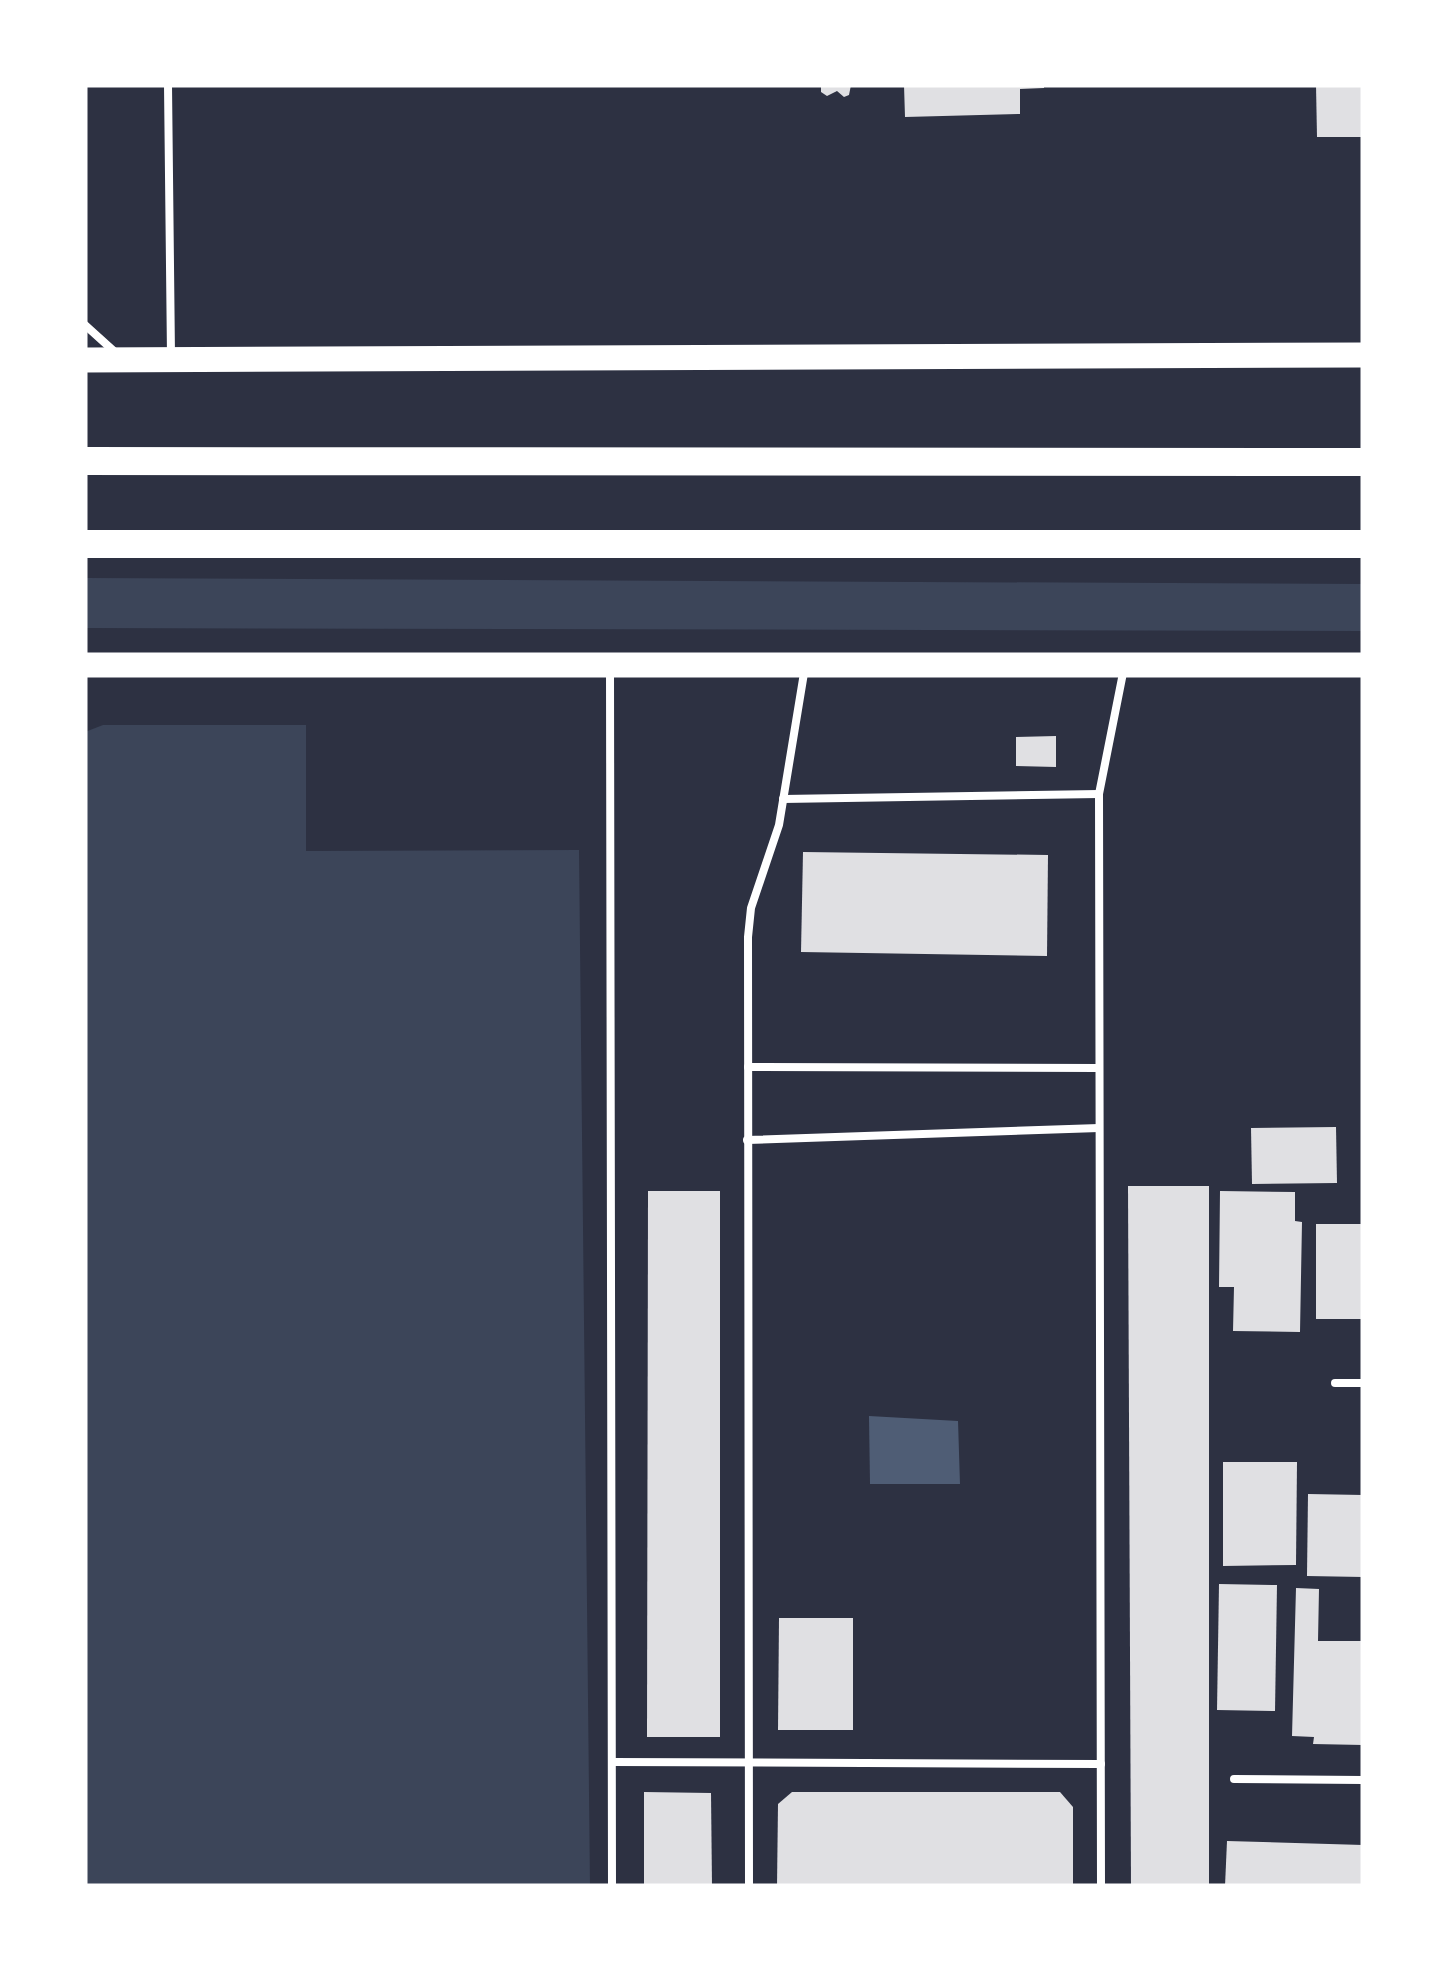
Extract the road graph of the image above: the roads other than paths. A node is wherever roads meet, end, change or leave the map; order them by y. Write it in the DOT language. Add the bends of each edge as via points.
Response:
graph roads {
  1 [pos="168,85"];
  2 [pos="85,325"];
  3 [pos="1363,354"];
  4 [pos="85,360"];
  5 [pos="123,360"];
  6 [pos="171,360"];
  7 [pos="85,461"];
  8 [pos="1363,462"];
  9 [pos="85,544"];
  10 [pos="1363,544"];
  11 [pos="85,664"];
  12 [pos="610,665"];
  13 [pos="806,665"];
  14 [pos="1125,665"];
  15 [pos="1363,665"];
  16 [pos="1098,794"];
  17 [pos="783,800"];
  18 [pos="748,1067"];
  19 [pos="1099,1068"];
  20 [pos="1099,1128"];
  21 [pos="748,1140"];
  22 [pos="1335,1383"];
  23 [pos="1363,1383"];
  24 [pos="612,1762"];
  25 [pos="749,1763"];
  26 [pos="1101,1764"];
  27 [pos="1234,1779"];
  28 [pos="1363,1780"];
  29 [pos="612,1886"];
  30 [pos="750,1886"];
  31 [pos="1101,1886"];
  1 -- 6 [label="lane"];
  2 -- 5 [label="lane"];
  3 -- 6 [label="main road"];
  4 -- 5 [label="main road"];
  5 -- 6 [label="main road"];
  7 -- 8 [label="highway"];
  9 -- 10 [label="highway"];
  11 -- 12 [label="main road"];
  12 -- 13 [label="main road"];
  12 -- 24 [label="lane"];
  13 -- 14 [label="main road"];
  13 -- 17 [label="lane"];
  14 -- 15 [label="main road"];
  14 -- 16 [label="lane"];
  16 -- 17 [label="lane"];
  16 -- 19 [label="lane"];
  17 -- 18 [label="lane" via="752,908"];
  18 -- 19 [label="lane"];
  18 -- 21 [label="lane"];
  19 -- 20 [label="lane"];
  20 -- 21 [label="lane"];
  20 -- 26 [label="lane"];
  21 -- 25 [label="lane"];
  22 -- 23 [label="lane"];
  24 -- 25 [label="lane"];
  24 -- 29 [label="lane"];
  25 -- 26 [label="lane"];
  25 -- 30 [label="lane"];
  26 -- 31 [label="lane"];
  27 -- 28 [label="lane"];
}
